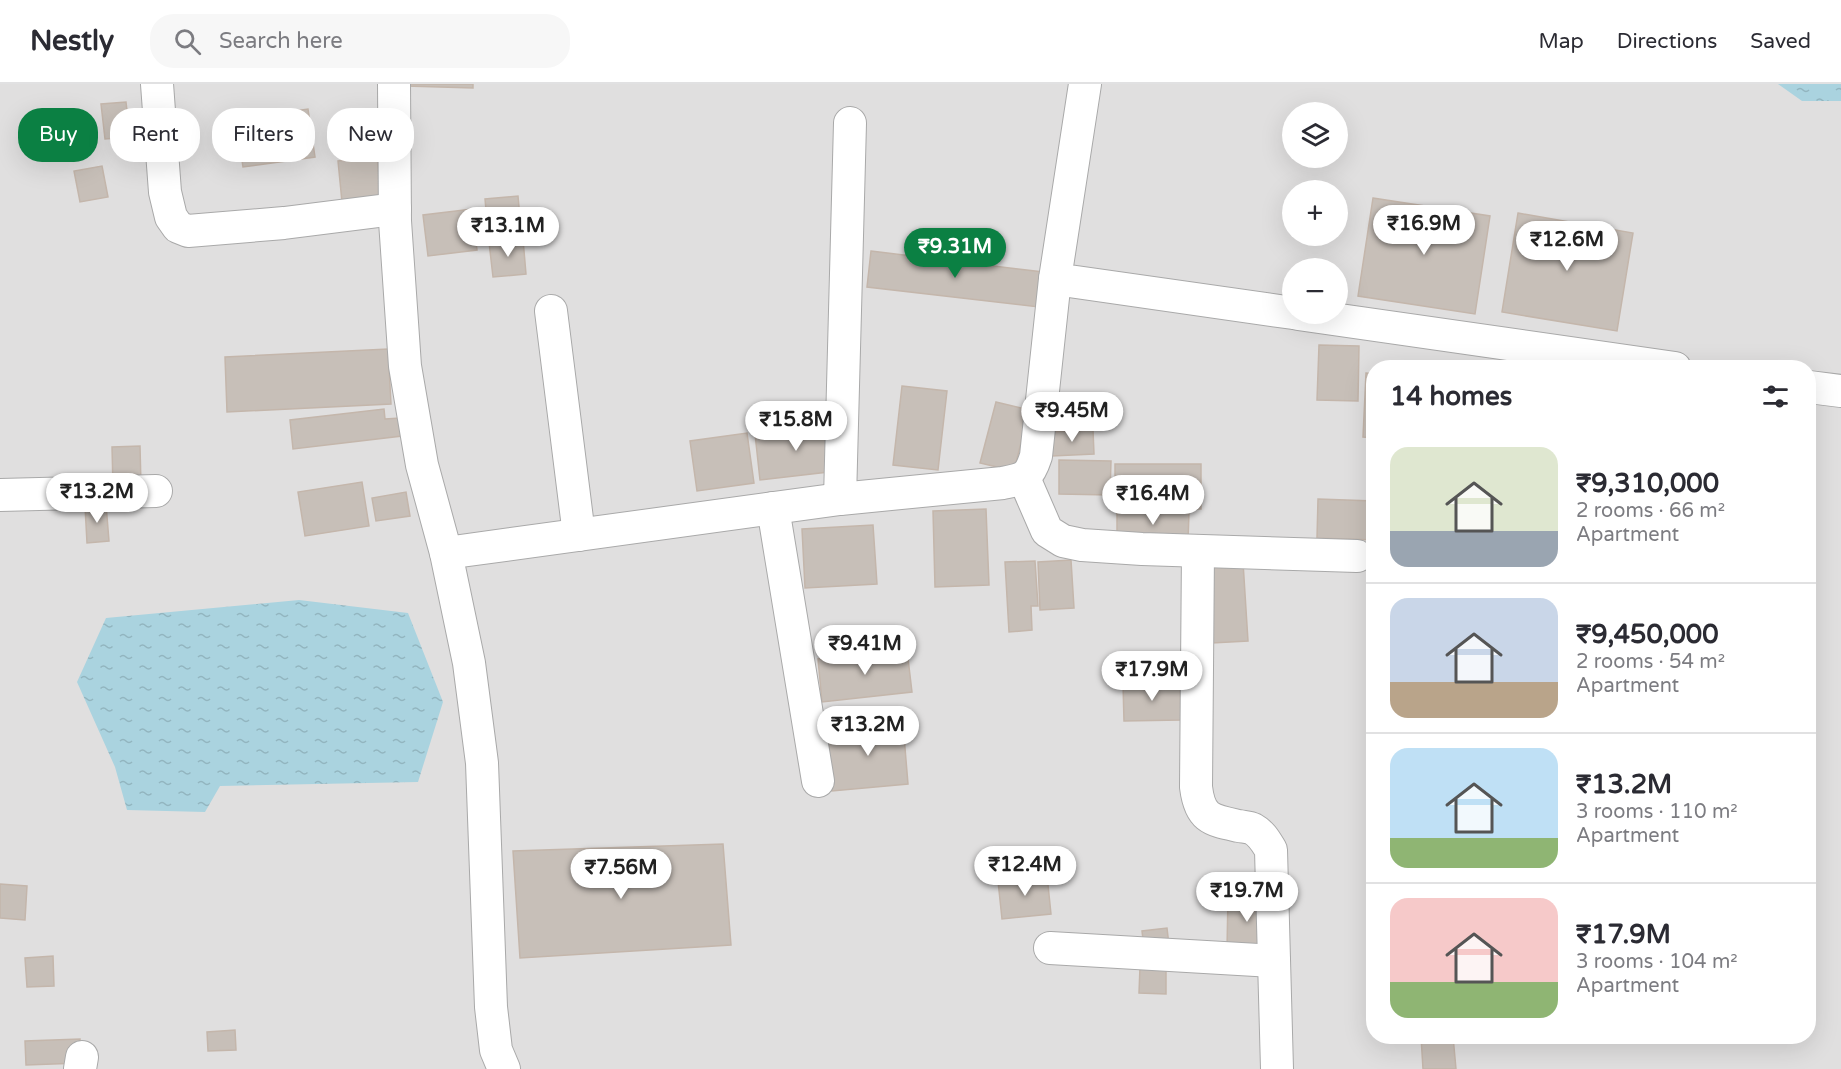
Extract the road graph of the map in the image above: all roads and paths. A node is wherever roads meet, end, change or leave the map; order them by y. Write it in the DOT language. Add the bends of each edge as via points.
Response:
graph roads {
  1 [pos="157,84"];
  2 [pos="394,84"];
  3 [pos="1085,84"];
  4 [pos="850,123"];
  5 [pos="395,209"];
  6 [pos="1055,279"];
  7 [pos="551,311"];
  8 [pos="1282,311"];
  9 [pos="1348,321"];
  10 [pos="1619,360"];
  11 [pos="1816,388"];
  12 [pos="1841,391"];
  13 [pos="1024,478"];
  14 [pos="156,491"];
  15 [pos="0,495"];
  16 [pos="840,499"];
  17 [pos="773,508"];
  18 [pos="579,535"];
  19 [pos="1198,552"];
  20 [pos="446,553"];
  21 [pos="1357,556"];
  22 [pos="818,781"];
  23 [pos="1050,948"];
  24 [pos="1274,961"];
  25 [pos="504,1069"];
  26 [pos="1277,1069"];
  1 -- 5 [label="street" via="165,192 171,217 178,227 188,231"];
  2 -- 5 [label="street"];
  3 -- 6 [label="street"];
  4 -- 16 [label="street"];
  5 -- 20 [label="street" via="405,366 422,465"];
  6 -- 8 [label="street"];
  6 -- 13 [label="street" via="1036,456"];
  7 -- 18 [label="street"];
  9 -- 10 [label="street"];
  11 -- 12 [label="street"];
  13 -- 16 [label="street"];
  13 -- 19 [label="street" via="1047,531 1063,541"];
  14 -- 15 [label="street"];
  16 -- 17 [label="street"];
  17 -- 18 [label="street"];
  17 -- 22 [label="street"];
  18 -- 20 [label="street"];
  19 -- 21 [label="street"];
  19 -- 24 [label="street" via="1198,804 1213,821 1252,828 1264,837 1271,850"];
  20 -- 25 [label="street" via="469,663 482,763 491,1007 496,1050"];
  23 -- 24 [label="street"];
  24 -- 26 [label="street"];
}
